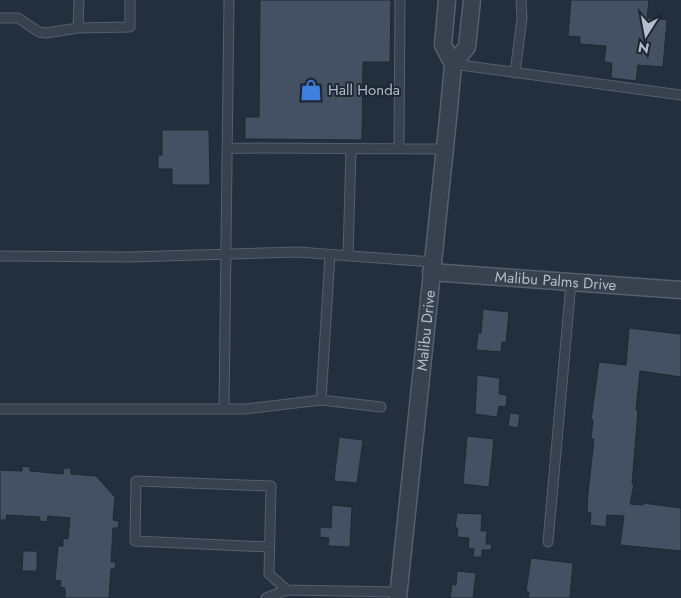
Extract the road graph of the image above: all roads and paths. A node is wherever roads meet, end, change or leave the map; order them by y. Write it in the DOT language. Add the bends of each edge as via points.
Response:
graph roads {
  1 [pos="79,0"];
  2 [pos="130,0"];
  3 [pos="229,0"];
  4 [pos="400,0"];
  5 [pos="447,0"];
  6 [pos="472,0"];
  7 [pos="521,0"];
  8 [pos="0,18"];
  9 [pos="78,28"];
  10 [pos="452,64"];
  11 [pos="515,72"];
  12 [pos="681,95"];
  13 [pos="228,148"];
  14 [pos="351,149"];
  15 [pos="399,149"];
  16 [pos="445,149"];
  17 [pos="227,254"];
  18 [pos="330,255"];
  19 [pos="0,256"];
  20 [pos="348,256"];
  21 [pos="432,267"];
  22 [pos="571,283"];
  23 [pos="681,290"];
  24 [pos="321,400"];
  25 [pos="381,407"];
  26 [pos="0,408"];
  27 [pos="224,409"];
  28 [pos="548,542"];
  29 [pos="269,547"];
  30 [pos="287,590"];
  31 [pos="399,595"];
  32 [pos="266,598"];
  1 -- 9 [label="lane"];
  2 -- 9 [label="lane" via="130,27"];
  3 -- 13 [label="lane"];
  4 -- 15 [label="lane"];
  5 -- 10 [label="street, Malibu Drive" via="443,45"];
  6 -- 10 [label="street" via="467,47"];
  7 -- 11 [label="lane"];
  8 -- 9 [label="lane" via="18,18 46,33"];
  10 -- 11 [label="lane"];
  10 -- 16 [label="street, Malibu Drive"];
  11 -- 12 [label="lane"];
  13 -- 14 [label="lane"];
  13 -- 17 [label="lane"];
  14 -- 15 [label="lane"];
  14 -- 20 [label="lane"];
  15 -- 16 [label="lane"];
  16 -- 21 [label="street, Malibu Drive"];
  17 -- 18 [label="lane" via="298,252"];
  17 -- 19 [label="lane"];
  17 -- 27 [label="lane"];
  18 -- 20 [label="lane"];
  18 -- 24 [label="lane"];
  20 -- 21 [label="lane"];
  21 -- 22 [label="street, Malibu Palms Drive"];
  21 -- 31 [label="street, Malibu Drive"];
  22 -- 23 [label="street, Malibu Palms Drive"];
  22 -- 28 [label="lane"];
  24 -- 25 [label="lane"];
  24 -- 27 [label="lane"];
  26 -- 27 [label="lane"];
  29 -- 29 [label="lane" via="271,486 136,481 134,541"];
  29 -- 30 [label="lane" via="269,574"];
  30 -- 31 [label="lane"];
  30 -- 32 [label="lane"];
}
